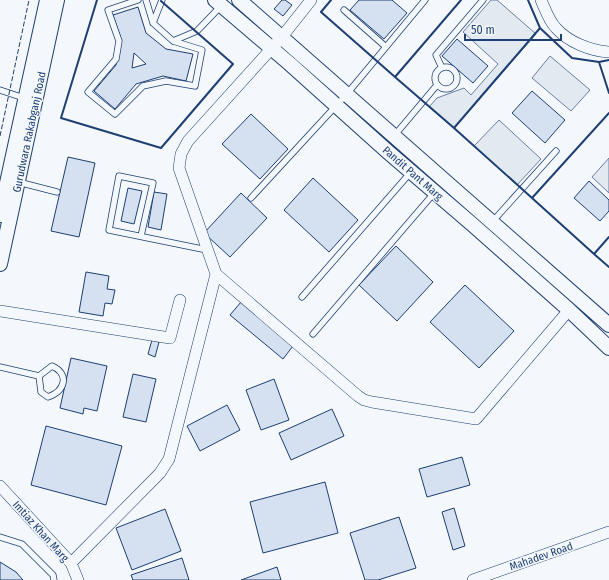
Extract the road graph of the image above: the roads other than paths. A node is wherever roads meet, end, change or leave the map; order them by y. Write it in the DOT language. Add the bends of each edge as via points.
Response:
graph roads {
  1 [pos="47,0"];
  2 [pos="57,0"];
  3 [pos="138,0"];
  4 [pos="146,0"];
  5 [pos="162,0"];
  6 [pos="239,0"];
  7 [pos="311,0"];
  8 [pos="425,0"];
  9 [pos="483,0"];
  10 [pos="541,0"];
  11 [pos="218,3"];
  12 [pos="344,10"];
  13 [pos="153,23"];
  14 [pos="281,38"];
  15 [pos="173,41"];
  16 [pos="386,47"];
  17 [pos="271,49"];
  18 [pos="609,52"];
  19 [pos="442,68"];
  20 [pos="437,85"];
  21 [pos="0,90"];
  22 [pos="346,95"];
  23 [pos="25,99"];
  24 [pos="336,106"];
  25 [pos="393,136"];
  26 [pos="556,151"];
  27 [pos="412,172"];
  28 [pos="18,182"];
  29 [pos="57,192"];
  30 [pos="435,192"];
  31 [pos="251,198"];
  32 [pos="0,215"];
  33 [pos="492,221"];
  34 [pos="141,236"];
  35 [pos="208,250"];
  36 [pos="0,264"];
  37 [pos="216,274"];
  38 [pos="302,297"];
  39 [pos="180,300"];
  40 [pos="569,310"];
  41 [pos="0,311"];
  42 [pos="609,325"];
  43 [pos="313,334"];
  44 [pos="609,348"];
  45 [pos="0,367"];
  46 [pos="39,376"];
  47 [pos="0,486"];
  48 [pos="609,532"];
  49 [pos="0,537"];
  50 [pos="71,563"];
  51 [pos="54,580"];
  52 [pos="78,580"];
  53 [pos="473,580"];
  1 -- 23 [label="street, Gurudwara Rakabganj Road"];
  2 -- 28 [label="street, Gurudwara Rakabganj Road"];
  3 -- 15 [label="lane" via="108,10 119,41 116,59 88,92 115,114 143,86 166,82 195,86 202,50"];
  4 -- 13 [label="lane"];
  5 -- 13 [label="lane"];
  6 -- 14 [label="street, Pandit Pant Marg"];
  7 -- 14 [label="street"];
  8 -- 16 [label="lane"];
  9 -- 19 [label="lane" via="436,55"];
  10 -- 18 [label="street" via="555,28 575,43 600,52"];
  11 -- 15 [label="lane" via="196,31"];
  11 -- 17 [label="street, Pandit Pant Marg"];
  12 -- 16 [label="lane"];
  13 -- 15 [label="lane"];
  14 -- 17 [label="street"];
  14 -- 22 [label="street, Pandit Pant Marg"];
  16 -- 22 [label="lane"];
  17 -- 24 [label="street, Pandit Pant Marg"];
  17 -- 35 [label="street" via="188,141 181,154 179,168"];
  19 -- 20 [label="lane" via="436,74"];
  19 -- 20 [label="lane" via="448,67 455,72 456,83 447,90"];
  20 -- 25 [label="lane"];
  21 -- 23 [label="lane"];
  22 -- 24 [label="lane"];
  22 -- 25 [label="street, Pandit Pant Marg"];
  23 -- 32 [label="street, Gurudwara Rakabganj Road"];
  24 -- 27 [label="street, Pandit Pant Marg"];
  24 -- 31 [label="lane"];
  25 -- 33 [label="street, Pandit Pant Marg"];
  26 -- 33 [label="lane"];
  27 -- 30 [label="street, Pandit Pant Marg"];
  27 -- 38 [label="lane"];
  28 -- 29 [label="lane"];
  28 -- 36 [label="street, Gurudwara Rakabganj Road"];
  30 -- 40 [label="street, Pandit Pant Marg"];
  30 -- 43 [label="lane"];
  33 -- 42 [label="street, Pandit Pant Marg"];
  34 -- 34 [label="lane" via="153,183 119,176 109,230"];
  34 -- 35 [label="lane"];
  35 -- 37 [label="street"];
  37 -- 40 [label="street" via="364,400 476,419"];
  37 -- 50 [label="street" via="170,459 160,473"];
  39 -- 41 [label="street" via="170,338"];
  40 -- 44 [label="street, Pandit Pant Marg"];
  45 -- 46 [label="lane"];
  46 -- 46 [label="lane" via="41,392 48,397 58,392 63,384 63,376 52,366"];
  47 -- 50 [label="street, Imtiaz Khan Marg"];
  48 -- 53 [label="street, Mahadev Road"];
  49 -- 51 [label="lane" via="22,544 53,575"];
  50 -- 52 [label="street, Imtiaz Khan Marg"];
}
